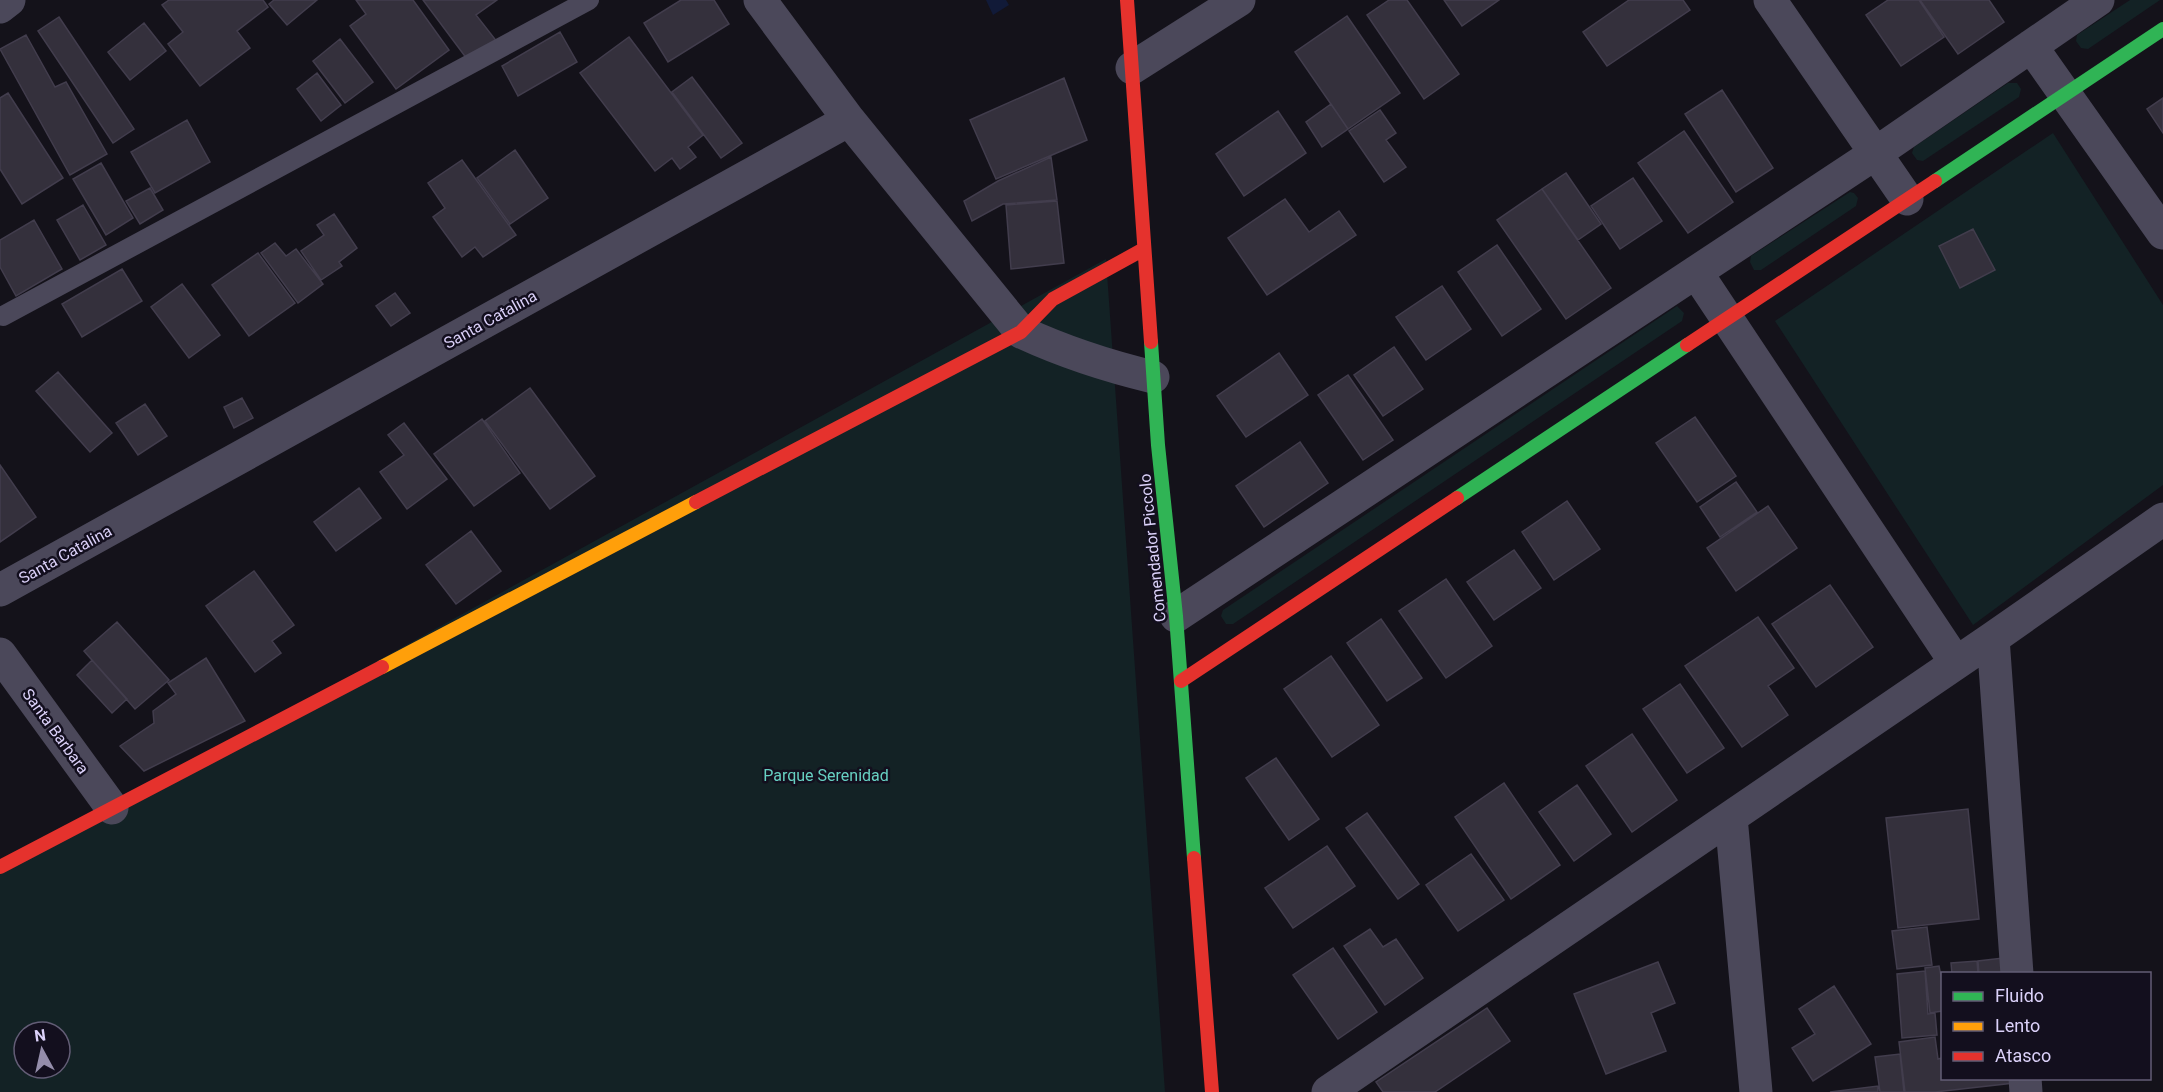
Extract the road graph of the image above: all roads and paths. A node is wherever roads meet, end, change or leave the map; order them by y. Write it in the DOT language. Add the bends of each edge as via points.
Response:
graph roads {
  1 [pos="9,0"];
  2 [pos="589,0"];
  3 [pos="760,0"];
  4 [pos="1127,0"];
  5 [pos="1239,0"];
  6 [pos="1770,0"];
  7 [pos="2098,0"];
  8 [pos="0,7"];
  9 [pos="2163,29"];
  10 [pos="2031,46"];
  11 [pos="1132,68"];
  12 [pos="2065,94"];
  13 [pos="849,120"];
  14 [pos="1876,153"];
  15 [pos="1907,199"];
  16 [pos="2163,233"];
  17 [pos="1144,249"];
  18 [pos="1696,272"];
  19 [pos="3,316"];
  20 [pos="1728,318"];
  21 [pos="1021,332"];
  22 [pos="1153,377"];
  23 [pos="2163,519"];
  24 [pos="0,590"];
  25 [pos="1176,616"];
  26 [pos="1993,638"];
  27 [pos="0,654"];
  28 [pos="1956,663"];
  29 [pos="1181,681"];
  30 [pos="112,808"];
  31 [pos="1731,817"];
  32 [pos="0,867"];
  33 [pos="2017,972"];
  34 [pos="1212,1092"];
  35 [pos="1328,1092"];
  36 [pos="1756,1092"];
  1 -- 8 [label="street"];
  2 -- 19 [label="lane"];
  3 -- 13 [label="street"];
  4 -- 11 [label="street, Comendador Piccolo"];
  5 -- 11 [label="street"];
  6 -- 14 [label="street"];
  7 -- 10 [label="street"];
  9 -- 12 [label="street"];
  10 -- 12 [label="street"];
  10 -- 14 [label="street"];
  11 -- 17 [label="street, Comendador Piccolo"];
  12 -- 15 [label="street"];
  12 -- 16 [label="street"];
  13 -- 21 [label="street"];
  13 -- 24 [label="street, Santa Catalina"];
  14 -- 15 [label="street"];
  14 -- 18 [label="street"];
  15 -- 20 [label="street"];
  17 -- 21 [label="street" via="1053,299"];
  17 -- 22 [label="street, Comendador Piccolo"];
  18 -- 20 [label="street"];
  18 -- 25 [label="street"];
  20 -- 28 [label="street"];
  20 -- 29 [label="street"];
  21 -- 22 [label="street" via="1056,349"];
  21 -- 30 [label="street"];
  22 -- 25 [label="street, Comendador Piccolo"];
  23 -- 26 [label="street"];
  25 -- 29 [label="street, Comendador Piccolo"];
  26 -- 28 [label="street"];
  26 -- 33 [label="street"];
  27 -- 30 [label="street, Santa Barbara"];
  28 -- 31 [label="street"];
  29 -- 34 [label="street, Comendador Piccolo"];
  30 -- 32 [label="street"];
  31 -- 35 [label="street"];
  31 -- 36 [label="street"];
}
